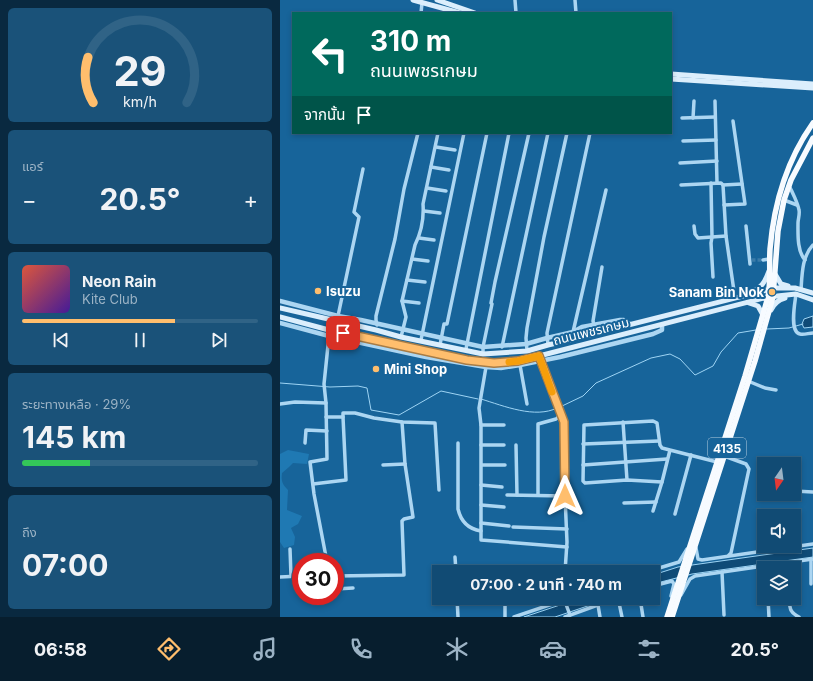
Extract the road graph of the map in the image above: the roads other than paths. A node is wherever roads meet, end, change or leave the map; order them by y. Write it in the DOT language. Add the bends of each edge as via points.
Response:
graph roads {
  1 [pos="413,0"];
  2 [pos="437,0"];
  3 [pos="516,0"];
  4 [pos="575,0"];
  5 [pos="452,2"];
  6 [pos="422,3"];
  7 [pos="421,12"];
  8 [pos="456,12"];
  9 [pos="473,12"];
  10 [pos="516,12"];
  11 [pos="576,12"];
  12 [pos="672,74"];
  13 [pos="672,79"];
  14 [pos="811,86"];
  15 [pos="694,101"];
  16 [pos="715,101"];
  17 [pos="715,117"];
  18 [pos="682,118"];
  19 [pos="693,118"];
  20 [pos="733,121"];
  21 [pos="813,123"];
  22 [pos="418,134"];
  23 [pos="438,134"];
  24 [pos="464,134"];
  25 [pos="487,134"];
  26 [pos="509,134"];
  27 [pos="529,134"];
  28 [pos="548,134"];
  29 [pos="567,134"];
  30 [pos="590,134"];
  31 [pos="813,138"];
  32 [pos="716,140"];
  33 [pos="683,141"];
  34 [pos="436,147"];
  35 [pos="455,150"];
  36 [pos="717,161"];
  37 [pos="680,162"];
  38 [pos="431,167"];
  39 [pos="363,169"];
  40 [pos="450,170"];
  41 [pos="711,183"];
  42 [pos="717,183"];
  43 [pos="681,184"];
  44 [pos="742,184"];
  45 [pos="723,185"];
  46 [pos="789,186"];
  47 [pos="427,188"];
  48 [pos="606,190"];
  49 [pos="446,191"];
  50 [pos="784,200"];
  51 [pos="796,204"];
  52 [pos="724,205"];
  53 [pos="424,211"];
  54 [pos="440,213"];
  55 [pos="694,226"];
  56 [pos="746,226"];
  57 [pos="726,236"];
  58 [pos="712,237"];
  59 [pos="419,238"];
  60 [pos="434,240"];
  61 [pos="813,245"];
  62 [pos="769,258"];
  63 [pos="412,259"];
  64 [pos="763,260"];
  65 [pos="805,260"];
  66 [pos="428,261"];
  67 [pos="750,264"];
  68 [pos="602,267"];
  69 [pos="769,270"];
  70 [pos="775,274"];
  71 [pos="713,277"];
  72 [pos="407,280"];
  73 [pos="425,282"];
  74 [pos="772,288"];
  75 [pos="798,289"];
  76 [pos="813,293"];
  77 [pos="796,294"];
  78 [pos="743,295"];
  79 [pos="771,297"];
  80 [pos="735,298"];
  81 [pos="813,300"];
  82 [pos="280,301"];
  83 [pos="402,301"];
  84 [pos="419,303"];
  85 [pos="747,303"];
  86 [pos="280,308"];
  87 [pos="338,316"];
  88 [pos="765,316"];
  89 [pos="280,317"];
  90 [pos="658,317"];
  91 [pos="330,320"];
  92 [pos="280,323"];
  93 [pos="630,324"];
  94 [pos="662,324"];
  95 [pos="594,325"];
  96 [pos="377,327"];
  97 [pos="329,330"];
  98 [pos="403,330"];
  99 [pos="570,333"];
  100 [pos="813,333"];
  101 [pos="422,334"];
  102 [pos="329,336"];
  103 [pos="401,336"];
  104 [pos="441,338"];
  105 [pos="547,338"];
  106 [pos="421,340"];
  107 [pos="569,340"];
  108 [pos="758,340"];
  109 [pos="526,344"];
  110 [pos="548,344"];
  111 [pos="440,345"];
  112 [pos="466,346"];
  113 [pos="483,347"];
  114 [pos="502,347"];
  115 [pos="527,351"];
  116 [pos="483,354"];
  117 [pos="539,358"];
  118 [pos="467,362"];
  119 [pos="520,365"];
  120 [pos="486,367"];
  121 [pos="748,381"];
  122 [pos="776,390"];
  123 [pos="326,403"];
  124 [pos="280,404"];
  125 [pos="527,404"];
  126 [pos="562,414"];
  127 [pos="326,417"];
  128 [pos="343,417"];
  129 [pos="402,422"];
  130 [pos="623,422"];
  131 [pos="504,424"];
  132 [pos="481,425"];
  133 [pos="326,431"];
  134 [pos="659,441"];
  135 [pos="625,442"];
  136 [pos="305,443"];
  137 [pos="458,443"];
  138 [pos="583,444"];
  139 [pos="481,445"];
  140 [pos="504,445"];
  141 [pos="516,446"];
  142 [pos="670,450"];
  143 [pos="691,455"];
  144 [pos="724,456"];
  145 [pos="667,459"];
  146 [pos="626,462"];
  147 [pos="717,462"];
  148 [pos="405,464"];
  149 [pos="383,465"];
  150 [pos="482,465"];
  151 [pos="505,465"];
  152 [pos="583,465"];
  153 [pos="627,480"];
  154 [pos="662,482"];
  155 [pos="313,484"];
  156 [pos="481,485"];
  157 [pos="502,487"];
  158 [pos="439,490"];
  159 [pos="801,491"];
  160 [pos="813,492"];
  161 [pos="507,495"];
  162 [pos="517,495"];
  163 [pos="538,495"];
  164 [pos="565,496"];
  165 [pos="656,502"];
  166 [pos="624,503"];
  167 [pos="481,505"];
  168 [pos="504,506"];
  169 [pos="653,512"];
  170 [pos="675,514"];
  171 [pos="481,523"];
  172 [pos="566,529"];
  173 [pos="481,531"];
  174 [pos="813,544"];
  175 [pos="693,546"];
  176 [pos="567,547"];
  177 [pos="290,549"];
  178 [pos="325,553"];
  179 [pos="729,555"];
  180 [pos="455,557"];
  181 [pos="812,559"];
  182 [pos="800,561"];
  183 [pos="456,565"];
  184 [pos="566,565"];
  185 [pos="660,568"];
  186 [pos="757,568"];
  187 [pos="722,572"];
  188 [pos="291,576"];
  189 [pos="344,576"];
  190 [pos="280,577"];
  191 [pos="660,584"];
  192 [pos="811,584"];
  193 [pos="680,585"];
  194 [pos="344,588"];
  195 [pos="352,588"];
  196 [pos="676,604"];
  197 [pos="457,605"];
  198 [pos="505,605"];
  199 [pos="547,605"];
  200 [pos="566,605"];
  201 [pos="598,605"];
  202 [pos="619,605"];
  203 [pos="641,605"];
  204 [pos="769,605"];
  205 [pos="791,605"];
  206 [pos="570,615"];
  207 [pos="724,615"];
  208 [pos="669,616"];
  209 [pos="458,617"];
  210 [pos="505,617"];
  211 [pos="514,617"];
  212 [pos="565,617"];
  213 [pos="600,617"];
  214 [pos="622,617"];
  215 [pos="644,617"];
  216 [pos="770,617"];
  217 [pos="799,617"];
  1 -- 6 [label="main road"];
  2 -- 5 [label="main road"];
  3 -- 10 [label="street"];
  4 -- 11 [label="street"];
  5 -- 9 [label="main road"];
  6 -- 7 [label="street"];
  6 -- 8 [label="main road"];
  12 -- 14 [label="main road"];
  13 -- 14 [label="main road"];
  15 -- 19 [label="street"];
  16 -- 17 [label="street"];
  17 -- 19 [label="street"];
  17 -- 32 [label="street"];
  18 -- 19 [label="street"];
  20 -- 44 [label="street"];
  21 -- 62 [label="main road, 4135" via="801,141 779,195 772,222"];
  22 -- 96 [label="street" via="376,320"];
  23 -- 34 [label="street"];
  24 -- 101 [label="street"];
  25 -- 104 [label="street" via="447,324 444,324"];
  26 -- 112 [label="street"];
  27 -- 113 [label="street"];
  28 -- 114 [label="street"];
  29 -- 109 [label="street" via="536,278"];
  30 -- 105 [label="street"];
  31 -- 46 [label="main road, 4135"];
  32 -- 33 [label="street"];
  32 -- 36 [label="street"];
  34 -- 35 [label="street"];
  34 -- 38 [label="street"];
  36 -- 37 [label="street"];
  36 -- 42 [label="street"];
  38 -- 40 [label="street"];
  38 -- 47 [label="street"];
  39 -- 87 [label="street" via="354,212 359,217"];
  41 -- 42 [label="street"];
  41 -- 43 [label="street"];
  41 -- 58 [label="street"];
  42 -- 45 [label="street"];
  44 -- 45 [label="street"];
  44 -- 52 [label="street" via="745,204"];
  45 -- 52 [label="street"];
  46 -- 50 [label="main road, 4135"];
  46 -- 51 [label="street"];
  47 -- 49 [label="street"];
  47 -- 53 [label="street"];
  48 -- 99 [label="street"];
  50 -- 51 [label="street"];
  50 -- 70 [label="main road, 4135" via="778,231"];
  51 -- 65 [label="street" via="799,211 799,245"];
  52 -- 57 [label="street"];
  53 -- 54 [label="street"];
  53 -- 59 [label="street"];
  55 -- 58 [label="street" via="698,238"];
  56 -- 67 [label="street"];
  57 -- 58 [label="street"];
  57 -- 80 [label="street"];
  58 -- 71 [label="street"];
  59 -- 60 [label="street"];
  59 -- 63 [label="street"];
  61 -- 65 [label="street" via="808,250"];
  62 -- 64 [label="street"];
  62 -- 69 [label="main road, 4135"];
  63 -- 66 [label="street"];
  63 -- 72 [label="street"];
  65 -- 75 [label="street"];
  68 -- 95 [label="street"];
  69 -- 74 [label="main road, 4135"];
  69 -- 78 [label="main road" via="762,286"];
  70 -- 74 [label="main road, 4135"];
  70 -- 75 [label="main road" via="781,284"];
  72 -- 73 [label="street"];
  72 -- 83 [label="street"];
  74 -- 75 [label="main road, ถนนเพชรเกษม"];
  74 -- 78 [label="main road, ถนนเพชรเกษม"];
  74 -- 79 [label="main road, 4135"];
  75 -- 76 [label="main road, ถนนเพชรเกษม"];
  77 -- 79 [label="main road, ถนนเพชรเกษม"];
  77 -- 81 [label="main road, ถนนเพชรเกษม"];
  77 -- 88 [label="main road" via="779,300"];
  77 -- 100 [label="street" via="793,326 799,334"];
  78 -- 80 [label="main road, ถนนเพชรเกษม"];
  79 -- 85 [label="main road, ถนนเพชรเกษม"];
  79 -- 88 [label="main road, 4135"];
  80 -- 90 [label="main road, ถนนเพชรเกษม"];
  82 -- 87 [label="street"];
  83 -- 84 [label="street"];
  83 -- 98 [label="street" via="406,317"];
  85 -- 88 [label="main road" via="758,306"];
  85 -- 94 [label="main road, ถนนเพชรเกษม"];
  86 -- 91 [label="main road, ถนนเพชรเกษม"];
  87 -- 96 [label="street"];
  88 -- 108 [label="main road, 4135"];
  89 -- 97 [label="main road, ถนนเพชรเกษม"];
  90 -- 93 [label="main road, ถนนเพชรเกษม"];
  90 -- 94 [label="main road"];
  91 -- 96 [label="main road, ถนนเพชรเกษม"];
  91 -- 97 [label="main road"];
  92 -- 102 [label="street"];
  93 -- 95 [label="street" via="620,320"];
  93 -- 107 [label="main road, ถนนเพชรเกษม"];
  94 -- 117 [label="main road, ถนนเพชรเกษม"];
  95 -- 99 [label="street"];
  96 -- 98 [label="street"];
  96 -- 103 [label="main road, ถนนเพชรเกษม"];
  97 -- 118 [label="main road, ถนนเพชรเกษม"];
  98 -- 101 [label="street"];
  98 -- 103 [label="street"];
  99 -- 105 [label="street"];
  99 -- 107 [label="street"];
  101 -- 104 [label="street"];
  101 -- 106 [label="street"];
  102 -- 118 [label="street" via="426,357"];
  102 -- 123 [label="street" via="324,384"];
  103 -- 106 [label="main road, ถนนเพชรเกษม"];
  104 -- 111 [label="street"];
  104 -- 112 [label="street"];
  105 -- 109 [label="street"];
  105 -- 110 [label="street"];
  106 -- 111 [label="main road, ถนนเพชรเกษม"];
  107 -- 110 [label="main road, ถนนเพชรเกษม"];
  108 -- 121 [label="main road, 4135"];
  108 -- 147 [label="main road, 4135"];
  109 -- 114 [label="street"];
  109 -- 115 [label="street"];
  110 -- 115 [label="main road, ถนนเพชรเกษม"];
  111 -- 112 [label="main road, ถนนเพชรเกษม"];
  112 -- 113 [label="street"];
  112 -- 116 [label="main road, ถนนเพชรเกษม"];
  113 -- 114 [label="street"];
  113 -- 116 [label="street"];
  115 -- 116 [label="main road, ถนนเพชรเกษม"];
  117 -- 118 [label="main road, ถนนเพชรเกษม" via="494,363"];
  117 -- 119 [label="street"];
  117 -- 126 [label="street"];
  118 -- 120 [label="street"];
  119 -- 120 [label="street"];
  119 -- 125 [label="street"];
  120 -- 132 [label="street" via="479,408"];
  121 -- 122 [label="street"];
  121 -- 144 [label="main road, 4135"];
  123 -- 124 [label="street"];
  123 -- 127 [label="street"];
  126 -- 163 [label="street" via="556,419 538,424"];
  126 -- 164 [label="street"];
  127 -- 128 [label="street"];
  127 -- 133 [label="street"];
  128 -- 129 [label="street" via="343,412"];
  128 -- 155 [label="street" via="346,480"];
  129 -- 148 [label="street"];
  129 -- 158 [label="street" via="435,423"];
  130 -- 134 [label="street" via="656,422"];
  130 -- 135 [label="street"];
  130 -- 138 [label="street" via="584,425"];
  131 -- 132 [label="street"];
  132 -- 139 [label="street"];
  133 -- 136 [label="street" via="306,430"];
  133 -- 155 [label="street" via="327,459 310,462"];
  134 -- 135 [label="street"];
  134 -- 142 [label="street" via="662,448"];
  135 -- 138 [label="street"];
  135 -- 146 [label="street"];
  137 -- 173 [label="street" via="458,509 465,525"];
  138 -- 152 [label="street"];
  139 -- 140 [label="street"];
  139 -- 150 [label="street"];
  141 -- 162 [label="street"];
  142 -- 143 [label="street"];
  142 -- 145 [label="street"];
  143 -- 147 [label="street"];
  143 -- 170 [label="street"];
  144 -- 175 [label="main road, 4135"];
  144 -- 179 [label="street" via="746,464 749,469"];
  145 -- 146 [label="street"];
  145 -- 154 [label="street"];
  146 -- 152 [label="street"];
  146 -- 153 [label="street"];
  147 -- 175 [label="main road, 4135"];
  148 -- 149 [label="street"];
  148 -- 189 [label="street" via="413,517 402,522 404,575"];
  150 -- 151 [label="street"];
  150 -- 156 [label="street"];
  152 -- 153 [label="street" via="583,483"];
  153 -- 154 [label="street"];
  154 -- 165 [label="street"];
  155 -- 178 [label="street"];
  156 -- 157 [label="street"];
  156 -- 167 [label="street"];
  159 -- 160 [label="street"];
  161 -- 162 [label="street"];
  162 -- 163 [label="street"];
  163 -- 164 [label="street"];
  164 -- 172 [label="street"];
  165 -- 166 [label="street"];
  165 -- 169 [label="street"];
  167 -- 168 [label="street"];
  167 -- 171 [label="street"];
  171 -- 172 [label="street"];
  171 -- 173 [label="street"];
  172 -- 176 [label="street"];
  173 -- 176 [label="street" via="481,540"];
  174 -- 179 [label="street"];
  175 -- 179 [label="street" via="698,559"];
  175 -- 185 [label="street" via="679,562"];
  175 -- 193 [label="main road, 4135"];
  176 -- 184 [label="street"];
  177 -- 188 [label="street"];
  180 -- 183 [label="street"];
  181 -- 182 [label="street"];
  181 -- 192 [label="street"];
  186 -- 187 [label="street"];
  187 -- 196 [label="street" via="690,579"];
  187 -- 207 [label="street"];
  188 -- 190 [label="street"];
  191 -- 208 [label="street" via="672,581 674,584"];
  193 -- 196 [label="main road, 4135"];
  193 -- 208 [label="main road, 4135"];
  194 -- 195 [label="street"];
  196 -- 208 [label="main road, 4135"];
  197 -- 209 [label="street"];
  198 -- 210 [label="street"];
  199 -- 211 [label="street"];
  200 -- 206 [label="street"];
  201 -- 206 [label="street"];
  201 -- 213 [label="street"];
  202 -- 214 [label="street"];
  203 -- 215 [label="street"];
  204 -- 216 [label="street"];
  205 -- 217 [label="street" via="791,611"];
  206 -- 212 [label="street"];
}
